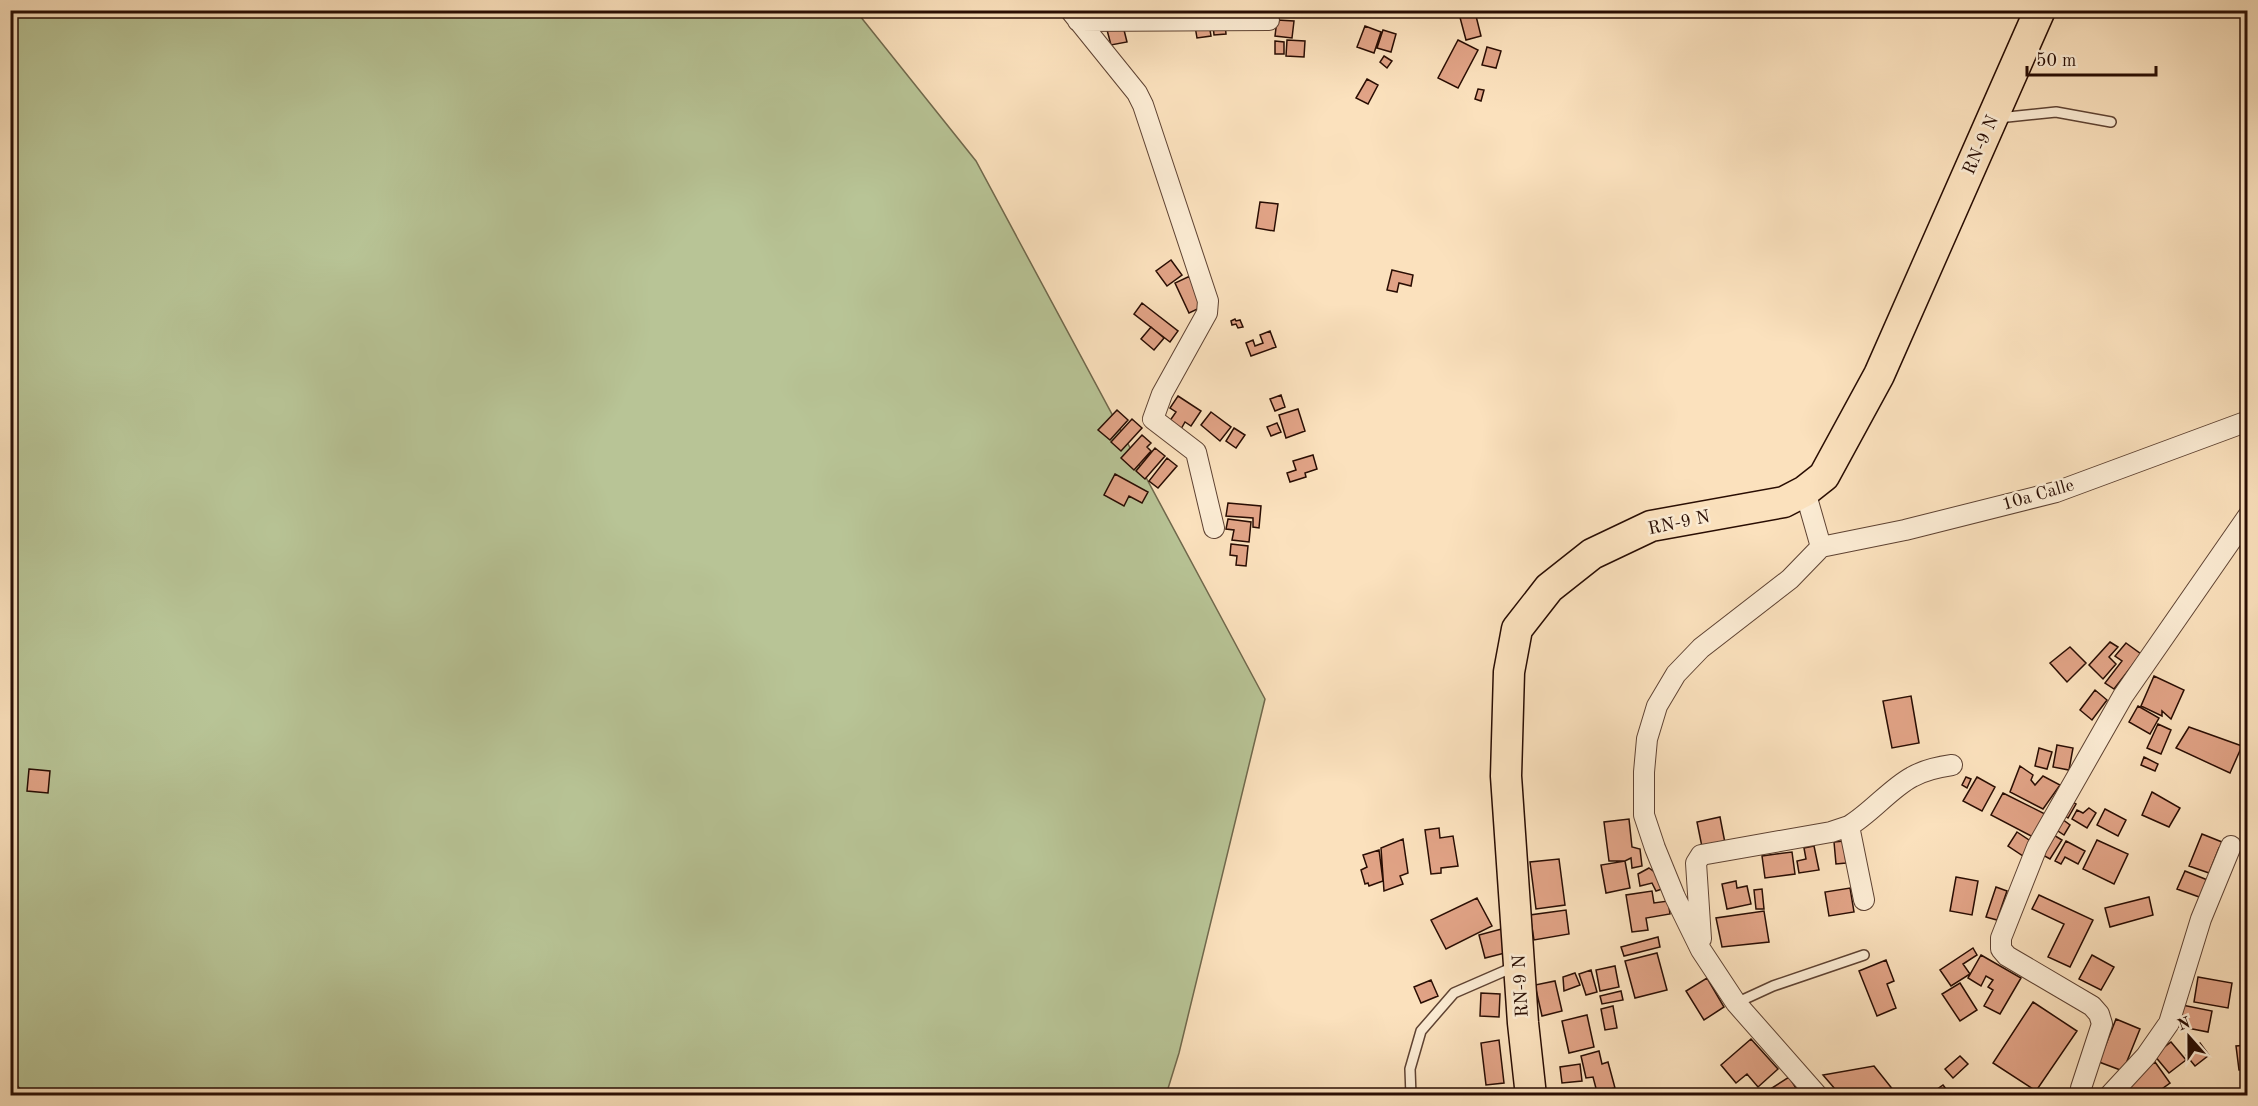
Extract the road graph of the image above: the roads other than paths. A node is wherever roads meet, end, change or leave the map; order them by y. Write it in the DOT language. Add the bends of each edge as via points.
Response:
graph roads {
  1 [pos="2040,10"];
  2 [pos="1074,16"];
  3 [pos="1269,20"];
  4 [pos="1992,119"];
  5 [pos="2111,122"];
  6 [pos="2247,421"];
  7 [pos="1805,491"];
  8 [pos="2247,516"];
  9 [pos="1214,528"];
  10 [pos="1821,548"];
  11 [pos="1952,765"];
  12 [pos="1850,826"];
  13 [pos="2231,846"];
  14 [pos="1864,900"];
  15 [pos="1701,950"];
  16 [pos="1864,955"];
  17 [pos="1521,964"];
  18 [pos="1736,1003"];
  19 [pos="1411,1095"];
  20 [pos="1531,1095"];
  21 [pos="1818,1095"];
  22 [pos="2081,1095"];
  23 [pos="2109,1095"];
  1 -- 4 [label="main road, RN-9 N"];
  2 -- 3 [label="street"];
  2 -- 9 [label="street" via="1143,105 1208,300 1207,313 1162,394 1153,419 1196,452"];
  4 -- 5 [label="lane" via="2056,112"];
  4 -- 7 [label="main road, RN-9 N" via="1879,375 1824,476"];
  6 -- 10 [label="street, 10a Calle" via="2056,492"];
  7 -- 10 [label="street"];
  7 -- 17 [label="main road, RN-9 N" via="1784,502 1651,526 1592,554 1550,588 1517,628 1509,672 1506,776"];
  8 -- 22 [label="street" via="2122,696 2037,847 2001,938 2001,949 2007,956 2092,1006 2099,1014 2102,1024"];
  10 -- 15 [label="street" via="1790,579 1701,648 1676,674 1658,706 1647,739 1644,815 1654,848"];
  11 -- 12 [label="street" via="1910,777"];
  12 -- 14 [label="street"];
  12 -- 15 [label="street" via="1701,855 1696,863"];
  13 -- 23 [label="street" via="2201,919 2169,1023 2146,1056"];
  15 -- 18 [label="street"];
  16 -- 18 [label="lane"];
  17 -- 19 [label="lane" via="1454,993 1421,1031 1410,1069"];
  17 -- 20 [label="main road, RN-9 N"];
  18 -- 21 [label="street"];
}
